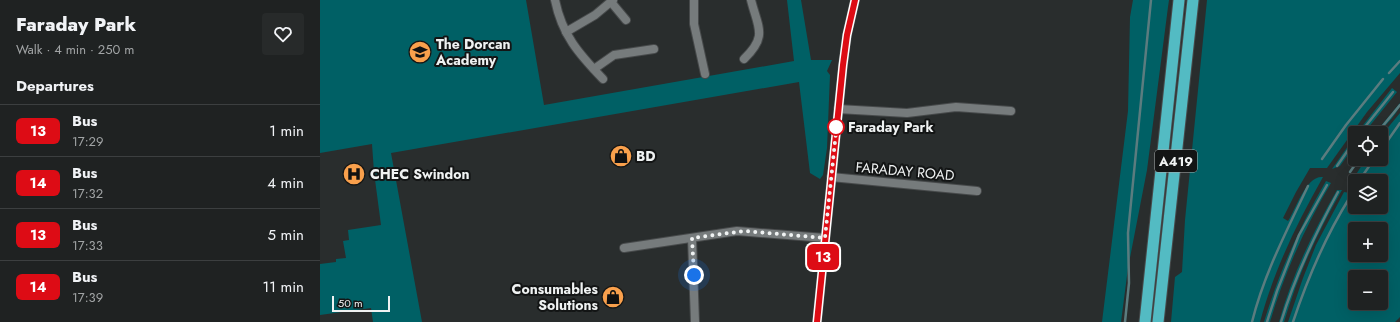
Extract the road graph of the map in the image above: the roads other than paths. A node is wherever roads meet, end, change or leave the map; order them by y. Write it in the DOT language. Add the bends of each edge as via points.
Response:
graph roads {
  1 [pos="556,0"];
  2 [pos="694,0"];
  3 [pos="751,0"];
  4 [pos="855,0"];
  5 [pos="1179,0"];
  6 [pos="1193,0"];
  7 [pos="612,1"];
  8 [pos="626,20"];
  9 [pos="566,32"];
  10 [pos="654,49"];
  11 [pos="744,59"];
  12 [pos="594,69"];
  13 [pos="705,74"];
  14 [pos="603,79"];
  15 [pos="838,109"];
  16 [pos="1011,111"];
  17 [pos="831,177"];
  18 [pos="977,191"];
  19 [pos="692,238"];
  20 [pos="825,238"];
  21 [pos="624,248"];
  22 [pos="694,322"];
  23 [pos="817,322"];
  24 [pos="1145,322"];
  25 [pos="1158,322"];
  1 -- 9 [label="street"];
  2 -- 13 [label="street" via="694,24"];
  3 -- 11 [label="street" via="759,29 758,40 754,55"];
  4 -- 15 [label="street" via="844,52"];
  5 -- 24 [label="highway, A419"];
  6 -- 25 [label="highway, A419"];
  7 -- 8 [label="street"];
  7 -- 9 [label="street" via="595,15"];
  9 -- 12 [label="street" via="575,48"];
  10 -- 12 [label="street" via="614,55"];
  12 -- 14 [label="street"];
  15 -- 16 [label="street" via="907,113 956,107"];
  15 -- 17 [label="street"];
  17 -- 18 [label="street, FARADAY ROAD"];
  17 -- 20 [label="street"];
  19 -- 20 [label="street" via="744,231"];
  19 -- 21 [label="street"];
  19 -- 22 [label="street"];
  20 -- 23 [label="street"];
}
